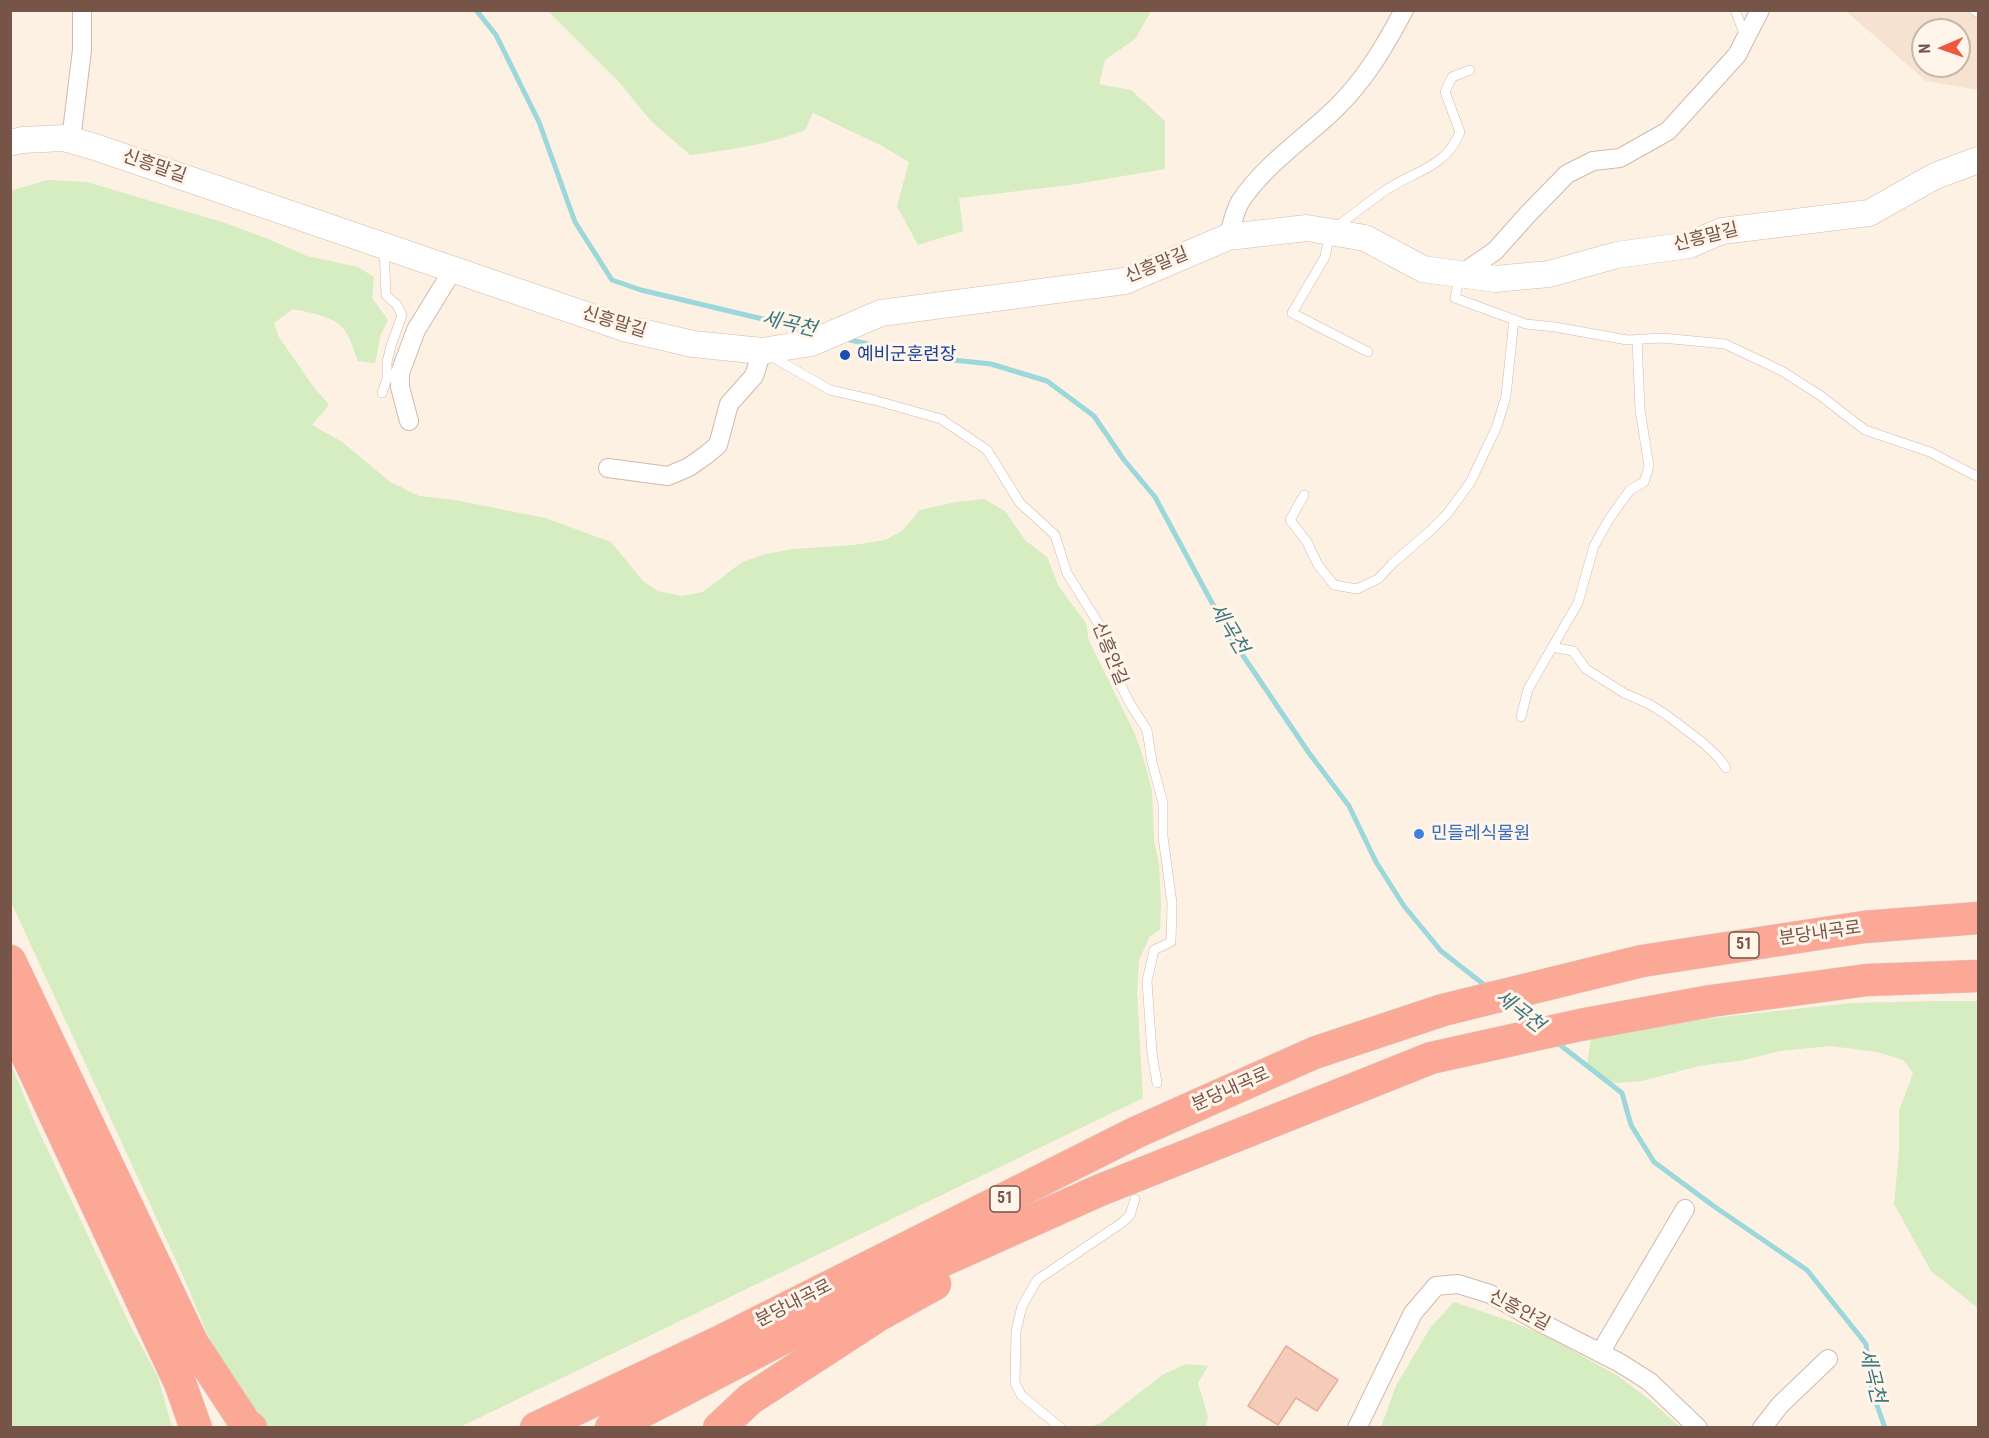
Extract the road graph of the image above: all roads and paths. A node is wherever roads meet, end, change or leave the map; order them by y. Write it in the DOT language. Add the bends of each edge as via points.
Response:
graph roads {
  1 [pos="82,10"];
  2 [pos="1404,10"];
  3 [pos="1735,10"];
  4 [pos="1760,10"];
  5 [pos="1974,10"];
  6 [pos="1978,13"];
  7 [pos="1746,38"];
  8 [pos="1470,70"];
  9 [pos="71,140"];
  10 [pos="10,143"];
  11 [pos="1978,160"];
  12 [pos="1330,232"];
  13 [pos="1228,237"];
  14 [pos="384,244"];
  15 [pos="454,268"];
  16 [pos="1460,275"];
  17 [pos="1514,319"];
  18 [pos="1637,339"];
  19 [pos="762,351"];
  20 [pos="1368,352"];
  21 [pos="382,393"];
  22 [pos="409,421"];
  23 [pos="608,468"];
  24 [pos="1978,477"];
  25 [pos="1304,495"];
  26 [pos="1552,647"];
  27 [pos="1521,717"];
  28 [pos="1726,768"];
  29 [pos="1978,918"];
  30 [pos="10,961"];
  31 [pos="1978,976"];
  32 [pos="10,1019"];
  33 [pos="1157,1083"];
  34 [pos="1098,1191"];
  35 [pos="1135,1199"];
  36 [pos="1685,1209"];
  37 [pos="1600,1353"];
  38 [pos="1828,1359"];
  39 [pos="196,1428"];
  40 [pos="250,1428"];
  41 [pos="536,1428"];
  42 [pos="610,1428"];
  43 [pos="719,1428"];
  44 [pos="1061,1428"];
  45 [pos="1358,1428"];
  46 [pos="1698,1428"];
  47 [pos="1762,1428"];
  1 -- 9 [label="street" via="82,50"];
  2 -- 13 [label="street" via="1381,53 1355,87 1270,167 1239,203"];
  3 -- 7 [label="lane"];
  4 -- 7 [label="street"];
  5 -- 6 [label="lane"];
  7 -- 16 [label="street" via="1737,55 1668,131 1620,158 1593,161 1567,174 1496,251"];
  8 -- 12 [label="lane" via="1452,77 1445,92 1460,132 1455,146"];
  9 -- 10 [label="street, 신흥말길"];
  9 -- 14 [label="street, 신흥말길"];
  11 -- 16 [label="street, 신흥말길" via="1935,176 1869,213 1722,231 1689,245 1617,255 1549,273 1495,279"];
  12 -- 13 [label="street, 신흥말길" via="1307,228"];
  12 -- 16 [label="street, 신흥말길" via="1365,238 1423,269"];
  12 -- 20 [label="lane" via="1325,257 1292,313"];
  13 -- 19 [label="street, 신흥말길" via="1125,280 881,313 811,343"];
  14 -- 15 [label="street, 신흥말길"];
  14 -- 21 [label="lane" via="386,295 398,305 402,315"];
  15 -- 19 [label="street, 신흥말길" via="624,328 693,344"];
  15 -- 22 [label="street" via="416,330 400,373"];
  16 -- 17 [label="lane" via="1455,298"];
  17 -- 18 [label="lane" via="1526,324"];
  17 -- 25 [label="lane" via="1506,396 1497,426 1470,483 1447,514 1378,579 1357,589 1334,585 1290,520"];
  18 -- 24 [label="lane" via="1725,345 1782,371 1865,430 1930,452"];
  18 -- 26 [label="lane" via="1640,410 1649,466 1644,482 1630,490 1594,546 1578,603"];
  19 -- 23 [label="street" via="754,376 729,404 718,445 706,455 668,476"];
  19 -- 33 [label="lane, 신흥안길" via="830,390 941,419 987,450 1020,502 1055,535 1067,573 1100,626 1111,665 1147,730 1163,803 1163,837 1172,903 1171,942 1154,950 1147,981"];
  26 -- 27 [label="lane" via="1527,689"];
  26 -- 28 [label="lane" via="1573,651 1586,669 1665,714 1702,742"];
  29 -- 41 [label="highway, 분당내곡로 / 51" via="1863,927 1642,961 1443,1010 1314,1053 1137,1132 719,1342"];
  30 -- 40 [label="highway" via="193,1344"];
  31 -- 34 [label="highway, 분당내곡로 / 51" via="1868,980 1711,1001 1431,1058"];
  32 -- 39 [label="highway" via="180,1383"];
  34 -- 42 [label="highway, 분당내곡로 / 51" via="864,1296"];
  34 -- 43 [label="highway" via="879,1315 750,1399"];
  35 -- 44 [label="lane" via="1123,1222 1037,1280 1022,1306 1016,1331 1015,1383 1021,1395"];
  36 -- 37 [label="street"];
  37 -- 45 [label="street, 신흥안길" via="1490,1294 1458,1284 1436,1286 1413,1313"];
  37 -- 46 [label="street, 신흥안길" via="1650,1382"];
  38 -- 47 [label="street"];
}
